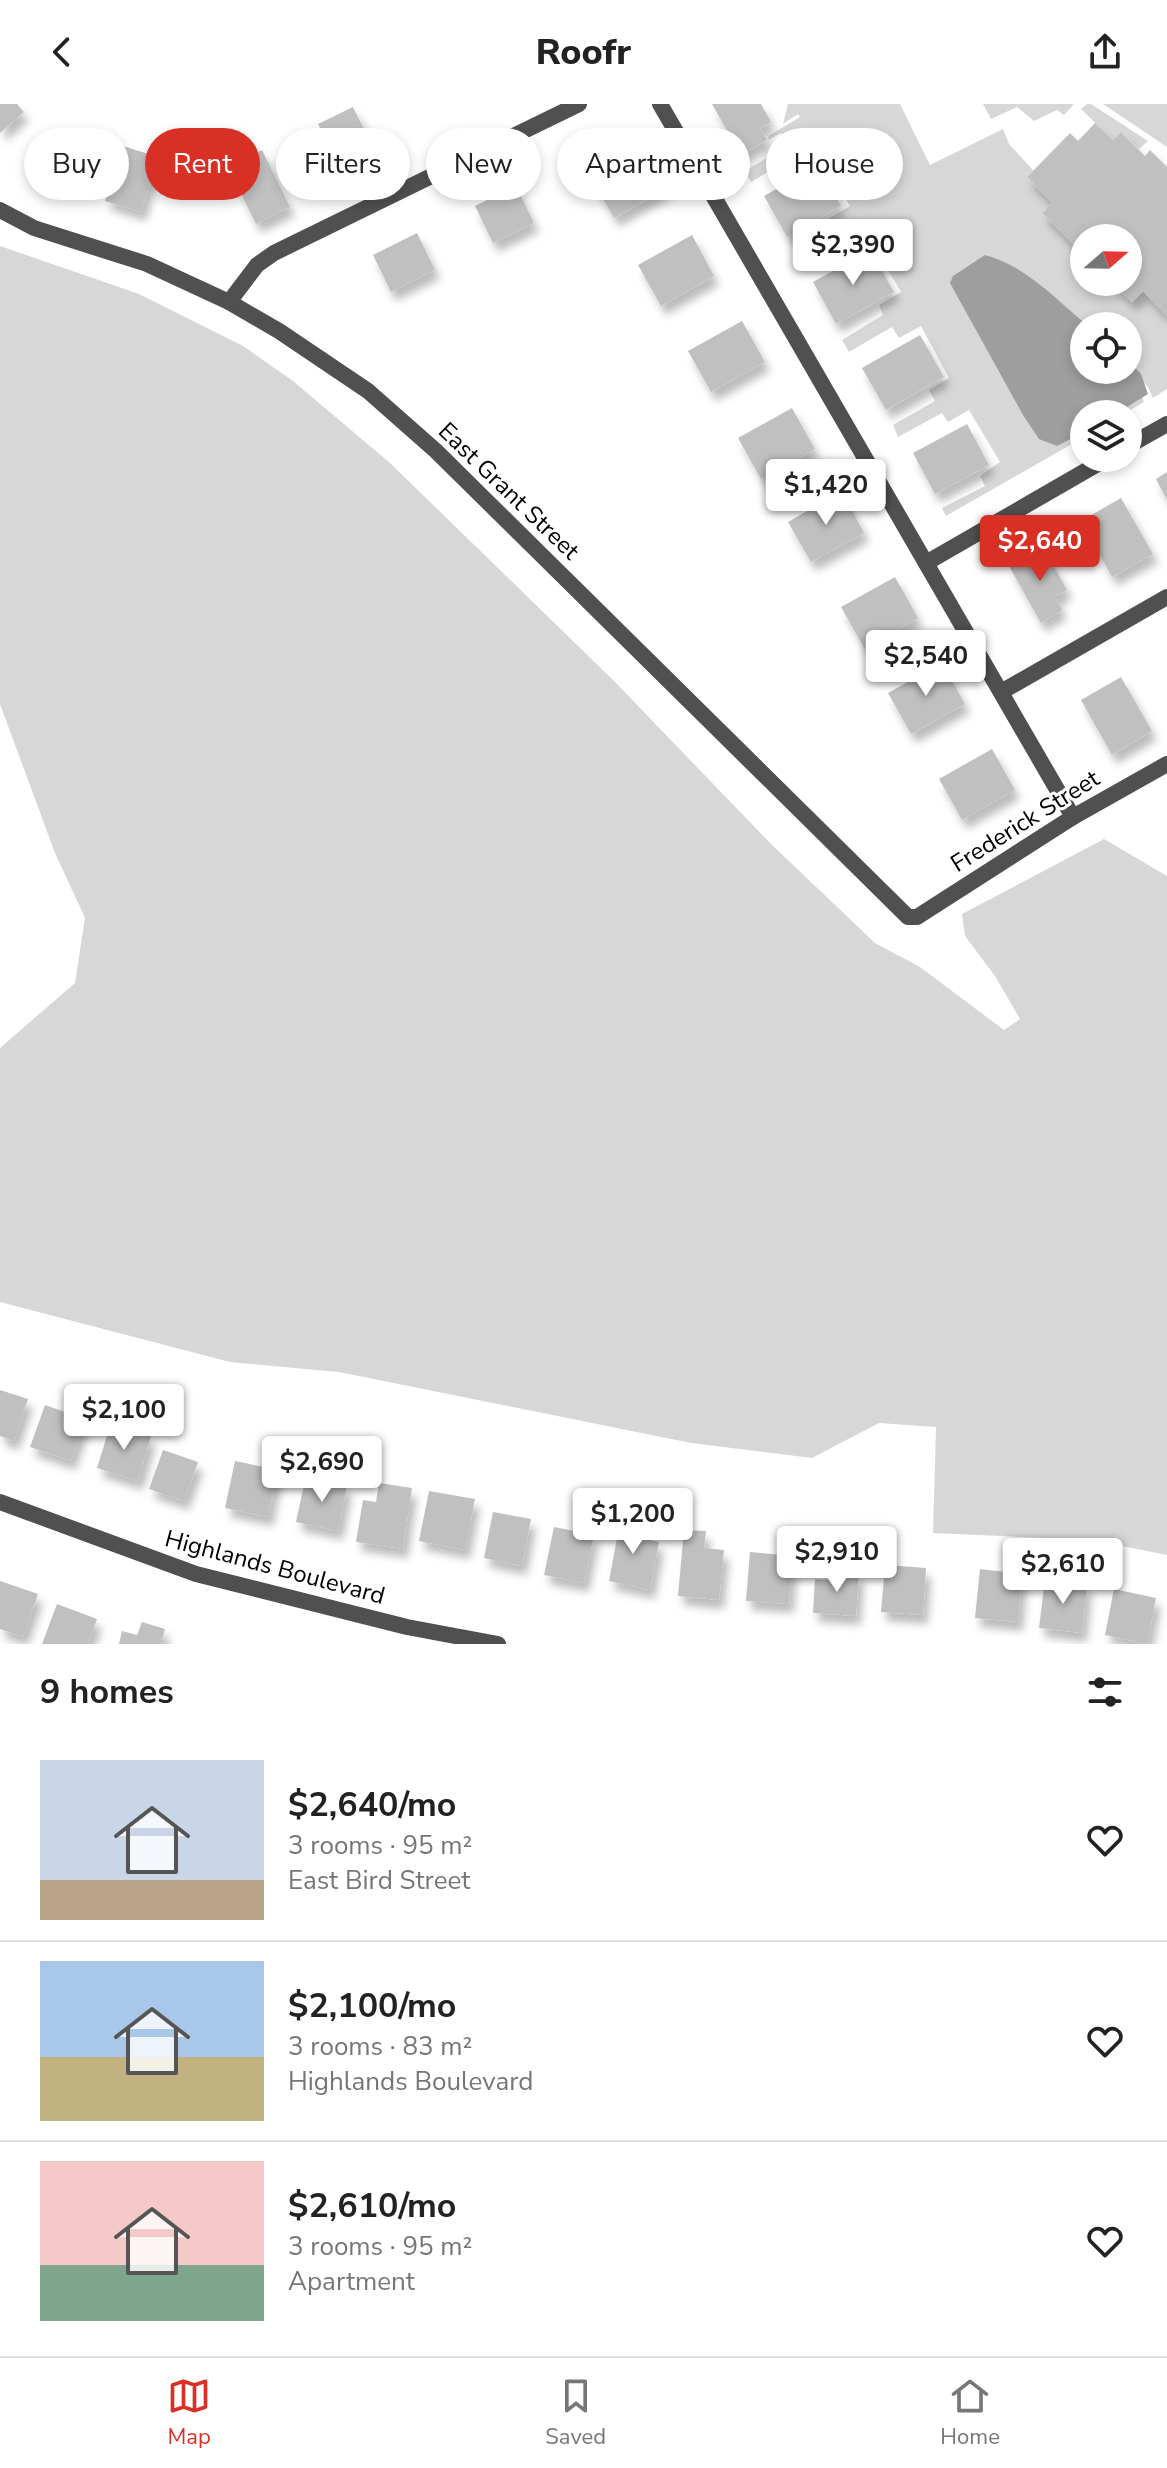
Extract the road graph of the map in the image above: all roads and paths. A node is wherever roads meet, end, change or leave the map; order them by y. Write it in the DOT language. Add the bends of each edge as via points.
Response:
graph roads {
  1 [pos="579,104"];
  2 [pos="660,104"];
  3 [pos="0,210"];
  4 [pos="229,302"];
  5 [pos="1167,424"];
  6 [pos="1142,438"];
  7 [pos="1084,472"];
  8 [pos="926,563"];
  9 [pos="1167,597"];
  10 [pos="1001,692"];
  11 [pos="1167,764"];
  12 [pos="1073,817"];
  13 [pos="908,917"];
  14 [pos="0,1502"];
  15 [pos="407,1627"];
  16 [pos="403,1644"];
  17 [pos="498,1644"];
  1 -- 4 [label="street" via="274,253 257,265"];
  2 -- 8 [label="street"];
  3 -- 4 [label="street, East Grant Street" via="34,228 147,264"];
  4 -- 13 [label="street, East Grant Street" via="368,391 436,451"];
  5 -- 6 [label="street"];
  7 -- 8 [label="street"];
  8 -- 10 [label="street"];
  9 -- 10 [label="street"];
  10 -- 12 [label="street"];
  11 -- 12 [label="street, Frederick Street"];
  12 -- 13 [label="street, Frederick Street" via="917,917"];
  14 -- 15 [label="street, Highlands Boulevard" via="196,1574"];
  15 -- 16 [label="street"];
  15 -- 17 [label="street, Highlands Boulevard"];
}
